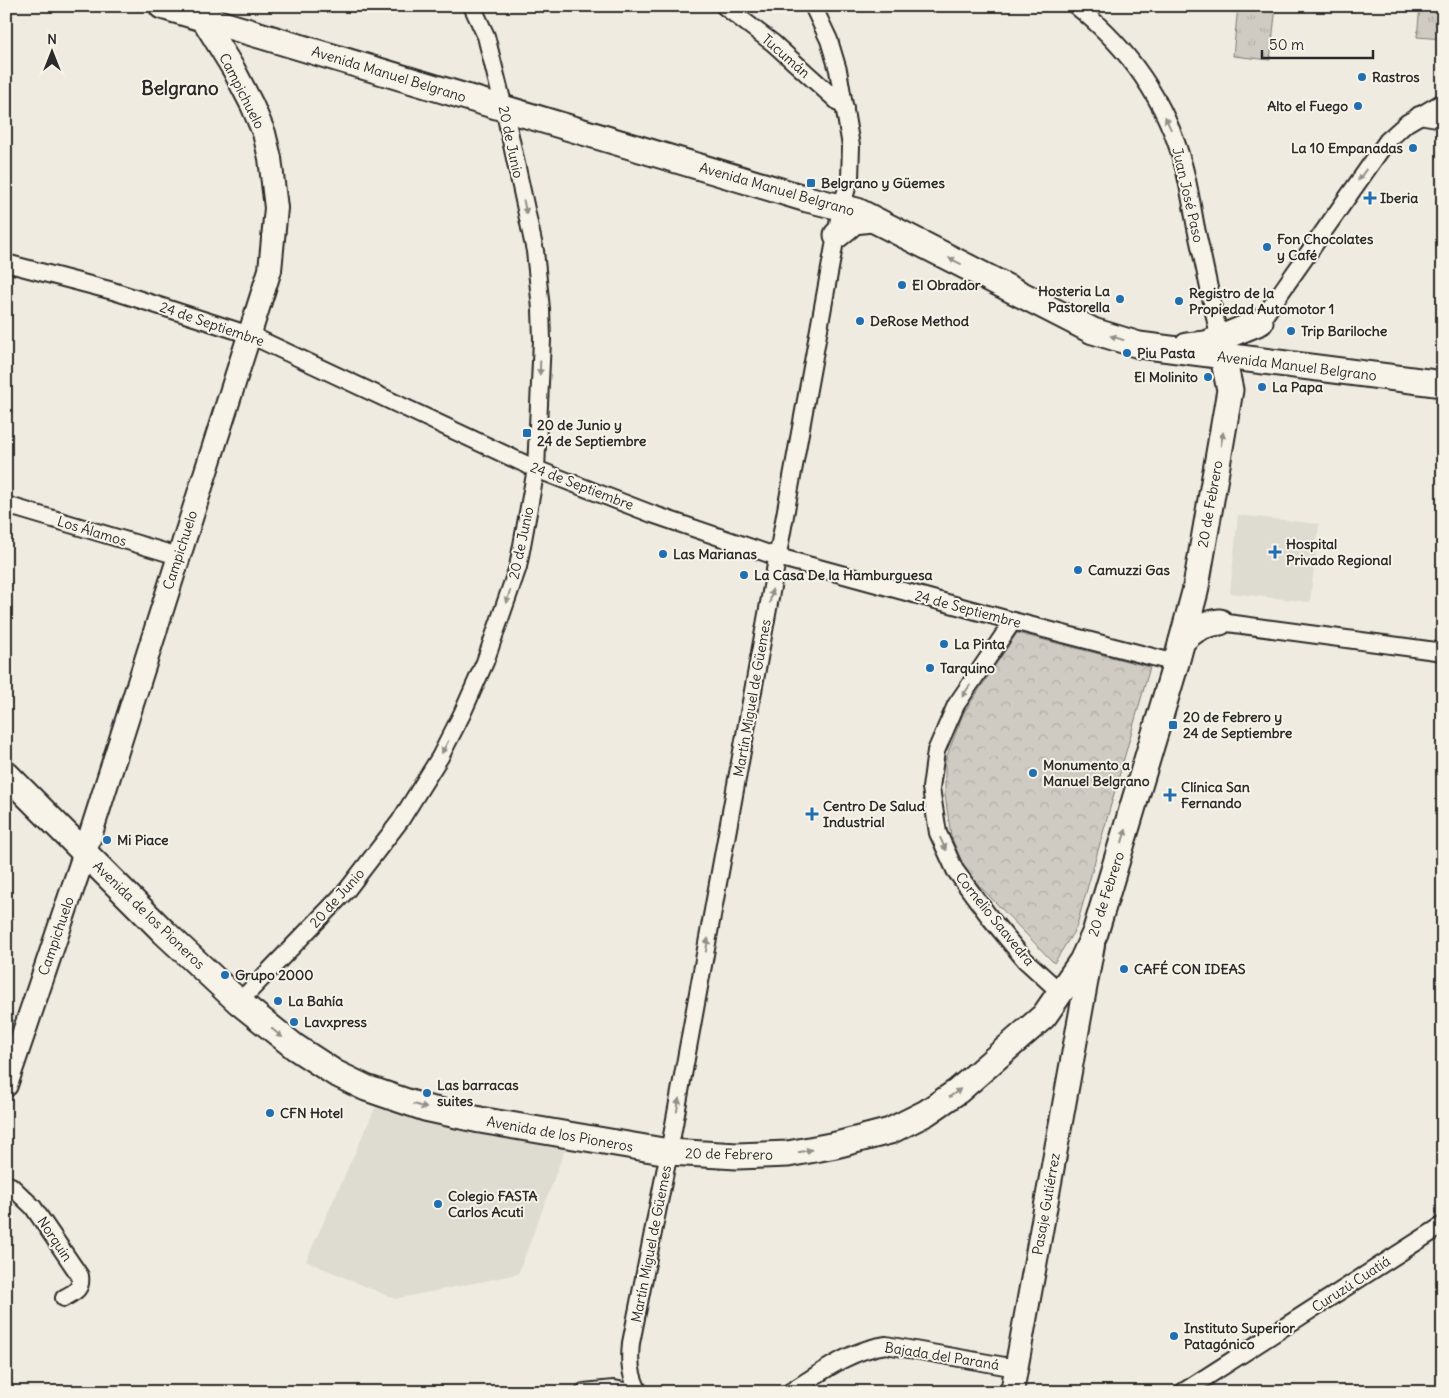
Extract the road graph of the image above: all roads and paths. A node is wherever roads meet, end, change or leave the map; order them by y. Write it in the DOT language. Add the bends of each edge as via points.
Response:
graph roads {
  1 [pos="162,6"];
  2 [pos="472,6"];
  3 [pos="724,6"];
  4 [pos="812,6"];
  5 [pos="1076,6"];
  6 [pos="202,18"];
  7 [pos="1443,102"];
  8 [pos="504,108"];
  9 [pos="845,108"];
  10 [pos="1419,115"];
  11 [pos="1443,119"];
  12 [pos="841,208"];
  13 [pos="871,219"];
  14 [pos="836,235"];
  15 [pos="6,263"];
  16 [pos="1260,322"];
  17 [pos="250,335"];
  18 [pos="1221,348"];
  19 [pos="1273,362"];
  20 [pos="1443,384"];
  21 [pos="1230,390"];
  22 [pos="536,469"];
  23 [pos="6,505"];
  24 [pos="178,556"];
  25 [pos="778,557"];
  26 [pos="1195,592"];
  27 [pos="1013,621"];
  28 [pos="1220,622"];
  29 [pos="1179,652"];
  30 [pos="1443,652"];
  31 [pos="6,774"];
  32 [pos="85,852"];
  33 [pos="1096,933"];
  34 [pos="1060,992"];
  35 [pos="239,1002"];
  36 [pos="1080,1016"];
  37 [pos="8,1072"];
  38 [pos="669,1152"];
  39 [pos="6,1184"];
  40 [pos="1443,1225"];
  41 [pos="64,1298"];
  42 [pos="1016,1368"];
  43 [pos="584,1392"];
  44 [pos="630,1392"];
  45 [pos="639,1392"];
  46 [pos="790,1392"];
  47 [pos="1012,1392"];
  48 [pos="1183,1392"];
  1 -- 6 [label="main road, Avenida Manuel Belgrano"];
  2 -- 8 [label="street, 20 de Junio" via="486,36"];
  3 -- 9 [label="street, Tucumán" via="773,44"];
  4 -- 9 [label="street, Martín Miguel de Güemes" via="829,40"];
  18 -- 5 [label="street, Juan José Paso, one-way" via="1183,164 1170,127 1143,75 1123,49"];
  6 -- 8 [label="main road, Avenida Manuel Belgrano"];
  6 -- 17 [label="street, Campichuelo" via="252,105 270,158 276,208 274,238 270,270"];
  7 -- 10 [label="street"];
  8 -- 12 [label="main road, Avenida Manuel Belgrano"];
  8 -- 22 [label="street, 20 de Junio, one-way" via="535,251 541,309"];
  9 -- 12 [label="street, Martín Miguel de Güemes" via="851,164"];
  10 -- 11 [label="street"];
  10 -- 16 [label="street, one-way" via="1396,131 1378,152"];
  12 -- 13 [label="main road, Avenida Manuel Belgrano" via="857,211"];
  12 -- 14 [label="street, Martín Miguel de Güemes"];
  13 -- 14 [label="main road" via="854,221"];
  18 -- 13 [label="main road, Avenida Manuel Belgrano, one-way" via="1206,344 1164,349 1093,331"];
  14 -- 25 [label="street, Martín Miguel de Güemes"];
  15 -- 17 [label="street, 24 de Septiembre" via="113,291"];
  16 -- 18 [label="main road"];
  16 -- 19 [label="main road" via="1258,337"];
  17 -- 22 [label="street, 24 de Septiembre"];
  17 -- 24 [label="street, Campichuelo"];
  18 -- 19 [label="main road, Avenida Manuel Belgrano"];
  18 -- 21 [label="main road, 20 de Febrero"];
  19 -- 20 [label="main road, Avenida Manuel Belgrano"];
  19 -- 21 [label="main road" via="1256,365"];
  26 -- 21 [label="main road, 20 de Febrero, one-way"];
  22 -- 25 [label="street, 24 de Septiembre" via="652,514"];
  22 -- 35 [label="street, 20 de Junio, one-way" via="518,567 502,616 485,662 440,757 400,821 346,890"];
  23 -- 24 [label="street, Los Álamos"];
  24 -- 32 [label="street, Campichuelo"];
  25 -- 27 [label="street, 24 de Septiembre"];
  38 -- 25 [label="street, Martín Miguel de Güemes, one-way"];
  26 -- 28 [label="main road" via="1206,614"];
  26 -- 29 [label="main road, 20 de Febrero"];
  27 -- 29 [label="street, 24 de Septiembre"];
  27 -- 34 [label="street, Cornelio Saavedra, one-way" via="956,705 936,751 931,788 938,833 955,870 1025,960"];
  28 -- 29 [label="main road" via="1192,630"];
  28 -- 30 [label="street"];
  33 -- 29 [label="main road, 20 de Febrero, one-way"];
  31 -- 32 [label="main road, Avenida de los Pioneros"];
  32 -- 35 [label="main road, Avenida de los Pioneros"];
  32 -- 37 [label="street, Campichuelo"];
  33 -- 34 [label="main road, 20 de Febrero"];
  33 -- 36 [label="street, Pasaje Gutiérrez"];
  34 -- 36 [label="street"];
  38 -- 34 [label="main road, 20 de Febrero, one-way" via="737,1156 788,1154 890,1131 958,1091 1044,1016"];
  35 -- 38 [label="main road, Avenida de los Pioneros, one-way" via="295,1047 335,1073 366,1088 425,1108 480,1120"];
  36 -- 42 [label="street, Pasaje Gutiérrez"];
  38 -- 45 [label="street, Martín Miguel de Güemes" via="631,1343 629,1363"];
  39 -- 41 [label="street, Norquin" via="33,1207 80,1276 77,1291"];
  40 -- 48 [label="street, Curuzú Cuatiá"];
  42 -- 46 [label="street, Bajada del Paraná" via="886,1345 856,1352"];
  42 -- 47 [label="street, Pasaje Gutiérrez"];
  43 -- 44 [label="street" via="614,1389"];
}
